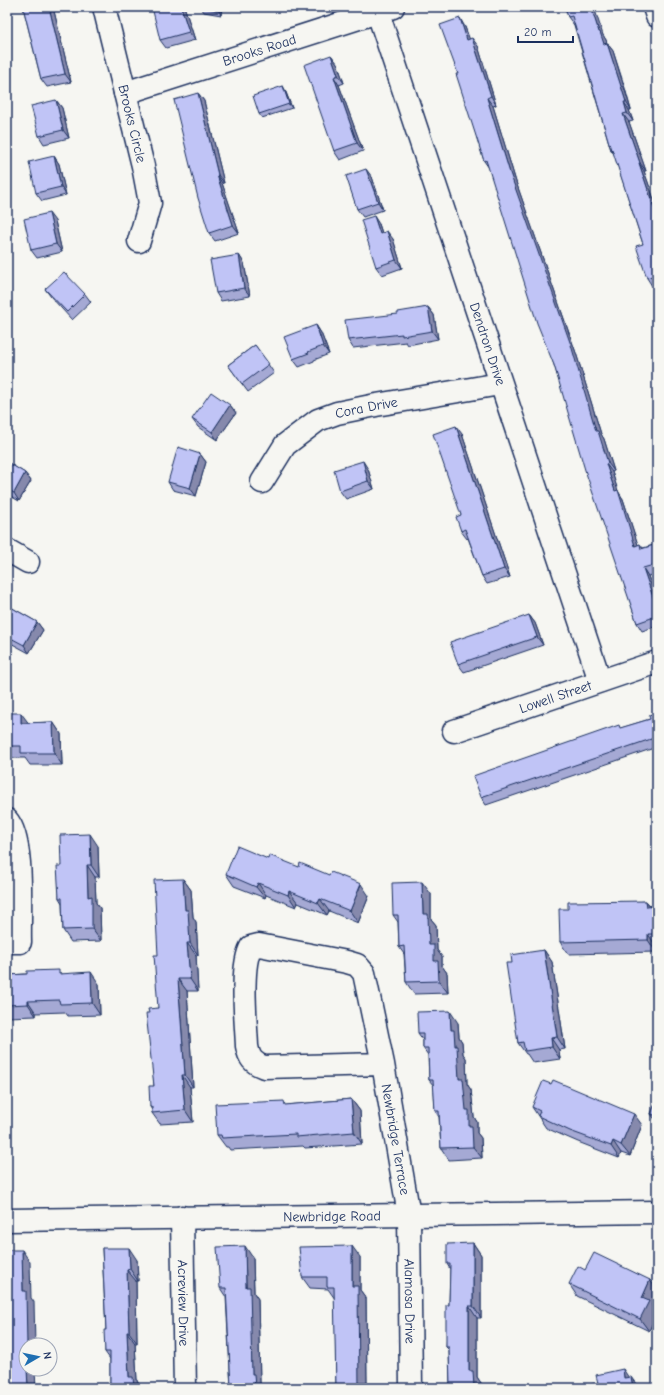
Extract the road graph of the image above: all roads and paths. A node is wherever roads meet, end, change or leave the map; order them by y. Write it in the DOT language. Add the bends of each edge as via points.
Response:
graph roads {
  1 [pos="104,7"];
  2 [pos="654,7"];
  3 [pos="383,9"];
  4 [pos="657,16"];
  5 [pos="125,93"];
  6 [pos="139,241"];
  7 [pos="500,384"];
  8 [pos="262,482"];
  9 [pos="7,550"];
  10 [pos="28,562"];
  11 [pos="657,662"];
  12 [pos="600,681"];
  13 [pos="454,731"];
  14 [pos="7,820"];
  15 [pos="7,942"];
  16 [pos="383,1064"];
  17 [pos="657,1212"];
  18 [pos="409,1215"];
  19 [pos="182,1217"];
  20 [pos="7,1220"];
  21 [pos="185,1388"];
  22 [pos="411,1388"];
  1 -- 5 [label="street, Brooks Circle"];
  2 -- 4 [label="street"];
  3 -- 5 [label="street, Brooks Road"];
  3 -- 7 [label="street, Dendron Drive"];
  5 -- 6 [label="street, Brooks Circle" via="150,203"];
  7 -- 8 [label="street, Cora Drive" via="376,404 318,420 285,445"];
  7 -- 12 [label="street, Dendron Drive"];
  9 -- 10 [label="street"];
  11 -- 12 [label="street, Lowell Street"];
  12 -- 13 [label="street, Lowell Street"];
  14 -- 15 [label="street" via="12,826 17,842 20,942"];
  16 -- 16 [label="street, Newbridge Terrace" via="364,973 356,965 259,945 250,947 246,955 245,970 247,1046 248,1055 255,1063 264,1067"];
  16 -- 18 [label="street, Newbridge Terrace"];
  17 -- 18 [label="street, Newbridge Road"];
  18 -- 19 [label="street, Newbridge Road"];
  18 -- 22 [label="street, Alamosa Drive"];
  19 -- 20 [label="street, Newbridge Road"];
  19 -- 21 [label="street, Acreview Drive"];
}
